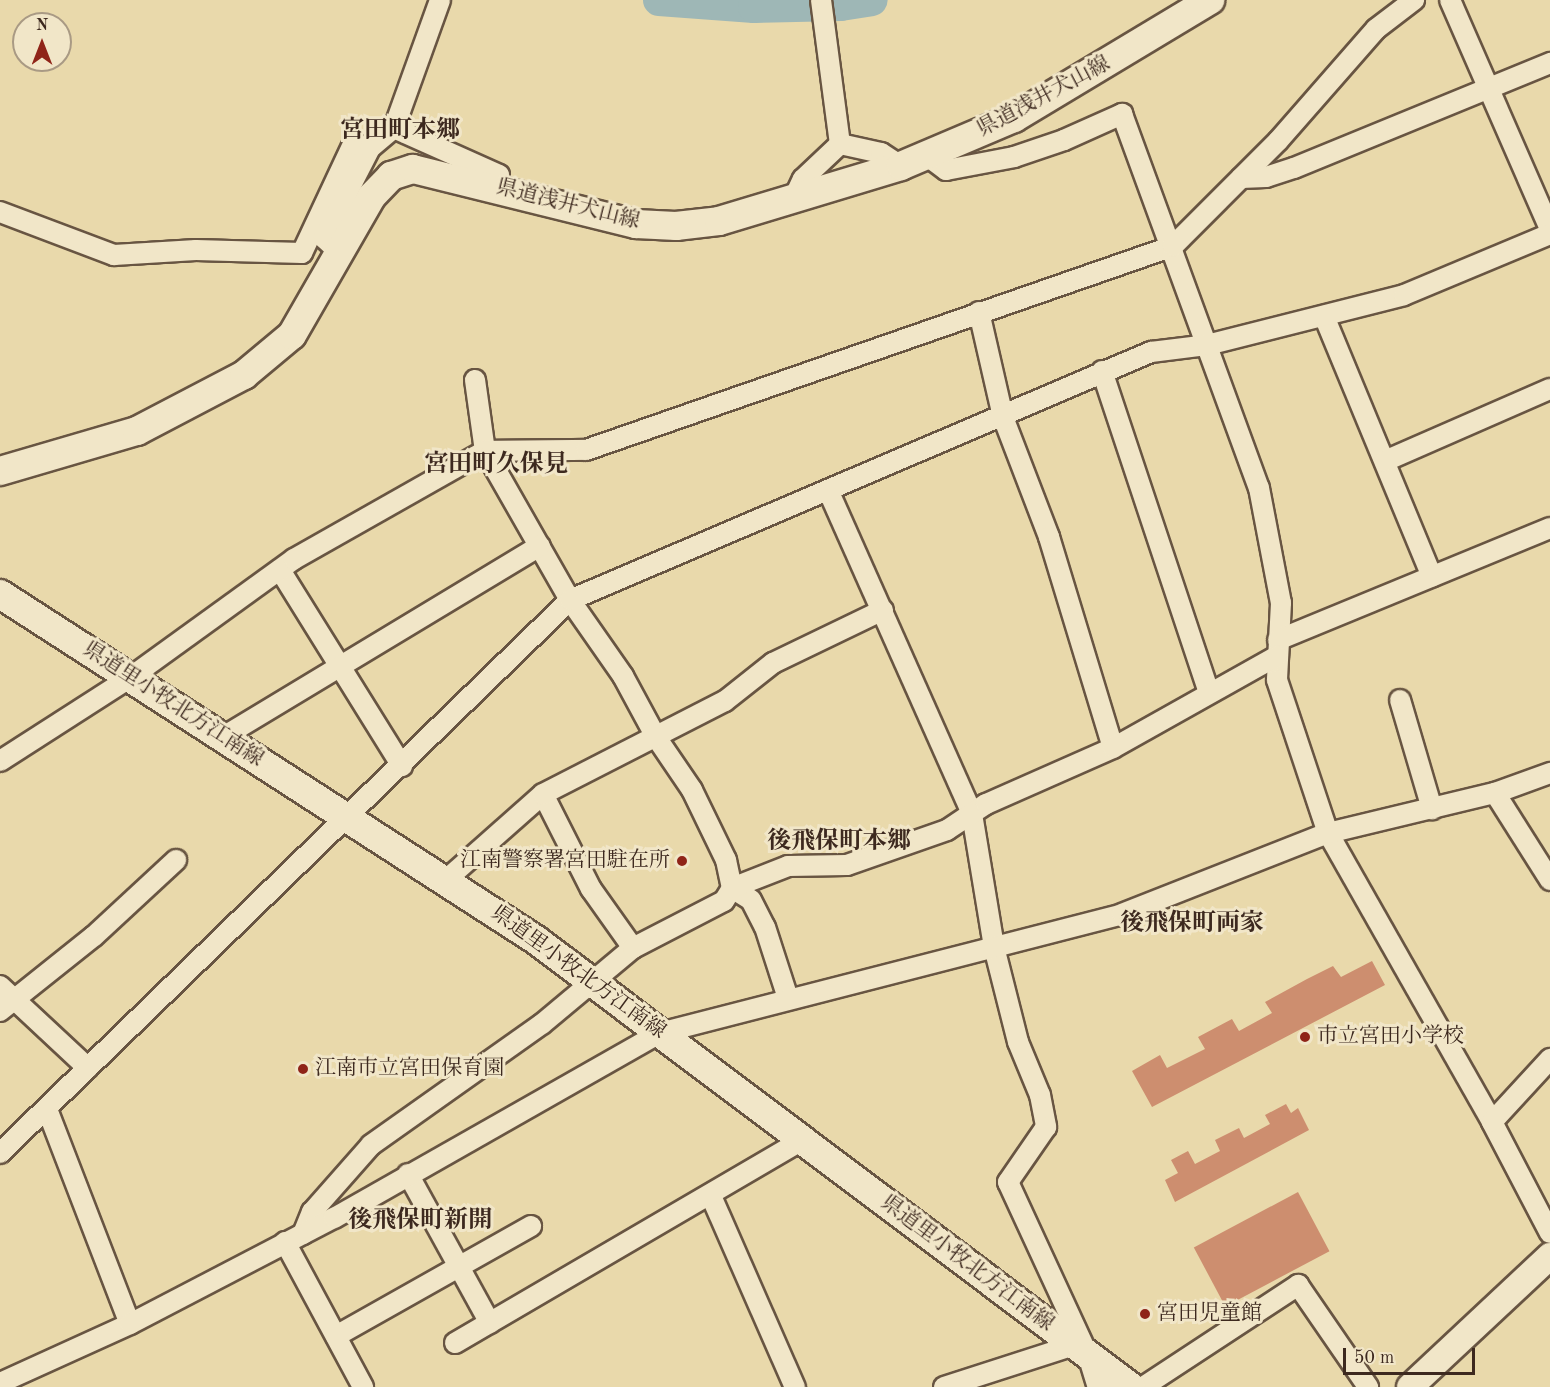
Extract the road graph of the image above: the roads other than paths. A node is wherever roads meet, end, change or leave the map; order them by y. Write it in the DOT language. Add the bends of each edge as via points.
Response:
graph roads {
  1 [pos="440,0"];
  2 [pos="821,0"];
  3 [pos="1210,0"];
  4 [pos="1414,0"];
  5 [pos="1450,0"];
  6 [pos="1550,63"];
  7 [pos="1489,90"];
  8 [pos="394,128"];
  9 [pos="840,144"];
  10 [pos="370,148"];
  11 [pos="926,155"];
  12 [pos="901,166"];
  13 [pos="1241,178"];
  14 [pos="496,187"];
  15 [pos="793,200"];
  16 [pos="0,212"];
  17 [pos="1550,229"];
  18 [pos="1550,234"];
  19 [pos="1173,246"];
  20 [pos="339,252"];
  21 [pos="979,312"];
  22 [pos="1324,316"];
  23 [pos="1207,345"];
  24 [pos="1102,371"];
  25 [pos="475,380"];
  26 [pos="1550,389"];
  27 [pos="1003,417"];
  28 [pos="485,451"];
  29 [pos="1385,461"];
  30 [pos="0,471"];
  31 [pos="828,490"];
  32 [pos="1550,528"];
  33 [pos="540,546"];
  34 [pos="280,570"];
  35 [pos="1432,577"];
  36 [pos="0,594"];
  37 [pos="570,600"];
  38 [pos="883,610"];
  39 [pos="1278,648"];
  40 [pos="339,666"];
  41 [pos="131,677"];
  42 [pos="1209,692"];
  43 [pos="1400,700"];
  44 [pos="223,737"];
  45 [pos="656,738"];
  46 [pos="1113,748"];
  47 [pos="0,761"];
  48 [pos="402,766"];
  49 [pos="1550,773"];
  50 [pos="1495,793"];
  51 [pos="543,794"];
  52 [pos="1432,809"];
  53 [pos="972,814"];
  54 [pos="348,816"];
  55 [pos="1328,833"];
  56 [pos="176,860"];
  57 [pos="447,879"];
  58 [pos="1550,880"];
  59 [pos="732,888"];
  60 [pos="994,947"];
  61 [pos="633,948"];
  62 [pos="595,983"];
  63 [pos="788,998"];
  64 [pos="5,999"];
  65 [pos="660,1033"];
  66 [pos="1550,1059"];
  67 [pos="88,1068"];
  68 [pos="47,1109"];
  69 [pos="1492,1122"];
  70 [pos="802,1140"];
  71 [pos="0,1153"];
  72 [pos="408,1174"];
  73 [pos="711,1196"];
  74 [pos="531,1226"];
  75 [pos="1550,1233"];
  76 [pos="294,1238"];
  77 [pos="1550,1256"];
  78 [pos="459,1267"];
  79 [pos="490,1323"];
  80 [pos="130,1324"];
  81 [pos="336,1336"];
  82 [pos="455,1343"];
  83 [pos="1081,1350"];
  84 [pos="0,1383"];
  85 [pos="363,1387"];
  86 [pos="795,1387"];
  87 [pos="944,1387"];
  88 [pos="1098,1387"];
  89 [pos="1131,1387"];
  90 [pos="1143,1387"];
  91 [pos="1368,1387"];
  92 [pos="1410,1387"];
  1 -- 8 [label="street"];
  2 -- 9 [label="street"];
  3 -- 11 [label="main road, 県道浅井犬山線" via="1060,93 1014,118"];
  4 -- 13 [label="street" via="1376,29"];
  5 -- 7 [label="street"];
  6 -- 7 [label="street"];
  7 -- 13 [label="street" via="1294,168 1266,177"];
  7 -- 17 [label="street"];
  8 -- 10 [label="street"];
  8 -- 14 [label="street" via="499,175"];
  9 -- 12 [label="street" via="881,153"];
  9 -- 15 [label="street" via="803,179"];
  10 -- 16 [label="street" via="353,144 302,253 196,250 114,255"];
  10 -- 20 [label="street" via="324,238"];
  11 -- 12 [label="main road, 県道浅井犬山線"];
  11 -- 19 [label="street" via="946,170 1014,157 1122,114"];
  12 -- 15 [label="main road, 県道浅井犬山線"];
  13 -- 19 [label="street"];
  14 -- 15 [label="main road, 県道浅井犬山線" via="636,224 676,226 718,221"];
  14 -- 20 [label="main road, 県道浅井犬山線" via="413,169 391,176 372,196"];
  18 -- 22 [label="street" via="1404,295"];
  19 -- 21 [label="street"];
  19 -- 23 [label="street"];
  20 -- 30 [label="main road, 県道浅井犬山線" via="292,335 244,375 137,431"];
  21 -- 27 [label="street"];
  21 -- 28 [label="street" via="586,450"];
  22 -- 23 [label="street"];
  22 -- 29 [label="street"];
  23 -- 24 [label="street" via="1151,351"];
  23 -- 39 [label="street" via="1260,488 1281,603"];
  24 -- 27 [label="street"];
  24 -- 42 [label="street"];
  25 -- 28 [label="street"];
  26 -- 29 [label="street"];
  27 -- 31 [label="street"];
  27 -- 46 [label="street" via="1049,537"];
  28 -- 33 [label="street"];
  28 -- 34 [label="street"];
  29 -- 35 [label="street"];
  31 -- 37 [label="street"];
  31 -- 38 [label="street"];
  32 -- 35 [label="street"];
  33 -- 37 [label="street"];
  33 -- 40 [label="street"];
  34 -- 40 [label="street"];
  34 -- 41 [label="street"];
  35 -- 39 [label="street"];
  36 -- 41 [label="main road, 県道里小牧北方江南線"];
  37 -- 45 [label="street" via="623,676"];
  37 -- 48 [label="street"];
  38 -- 45 [label="street" via="773,663 725,701"];
  38 -- 53 [label="street"];
  39 -- 42 [label="street"];
  39 -- 55 [label="street" via="1280,690"];
  40 -- 44 [label="street"];
  40 -- 48 [label="street"];
  41 -- 44 [label="main road, 県道里小牧北方江南線"];
  41 -- 47 [label="street"];
  42 -- 46 [label="street"];
  43 -- 52 [label="street"];
  44 -- 54 [label="main road, 県道里小牧北方江南線"];
  45 -- 51 [label="street"];
  45 -- 59 [label="street" via="697,800 726,860"];
  46 -- 53 [label="street"];
  48 -- 54 [label="street"];
  49 -- 50 [label="street"];
  50 -- 52 [label="street"];
  50 -- 58 [label="street"];
  51 -- 57 [label="street"];
  51 -- 61 [label="street" via="591,889"];
  52 -- 55 [label="street"];
  53 -- 59 [label="street" via="947,830 847,865 788,866"];
  53 -- 60 [label="street"];
  54 -- 57 [label="main road, 県道里小牧北方江南線"];
  54 -- 67 [label="street"];
  55 -- 60 [label="street" via="1122,914"];
  55 -- 69 [label="street"];
  56 -- 64 [label="street" via="94,936"];
  57 -- 62 [label="main road, 県道里小牧北方江南線"];
  59 -- 61 [label="street" via="724,901"];
  59 -- 63 [label="street" via="751,900 756,909"];
  60 -- 63 [label="street"];
  60 -- 83 [label="street" via="1018,1042 1040,1095 1046,1127 1008,1182"];
  61 -- 62 [label="street"];
  62 -- 65 [label="main road, 県道里小牧北方江南線"];
  62 -- 76 [label="street" via="371,1145"];
  63 -- 65 [label="street"];
  64 -- 67 [label="street"];
  65 -- 70 [label="main road, 県道里小牧北方江南線"];
  65 -- 72 [label="street"];
  66 -- 69 [label="street"];
  67 -- 68 [label="street"];
  68 -- 71 [label="street"];
  68 -- 80 [label="street"];
  69 -- 75 [label="street"];
  70 -- 73 [label="street"];
  70 -- 83 [label="main road, 県道里小牧北方江南線"];
  72 -- 76 [label="street"];
  72 -- 78 [label="street"];
  73 -- 79 [label="street"];
  73 -- 86 [label="street"];
  74 -- 78 [label="street"];
  76 -- 80 [label="street"];
  76 -- 81 [label="street"];
  77 -- 92 [label="street"];
  78 -- 79 [label="street"];
  78 -- 81 [label="street"];
  79 -- 82 [label="street"];
  80 -- 84 [label="street"];
  81 -- 85 [label="street"];
  83 -- 87 [label="street"];
  83 -- 88 [label="street"];
  83 -- 89 [label="main road, 県道里小牧北方江南線"];
  90 -- 91 [label="street" via="1298,1285"];
}
